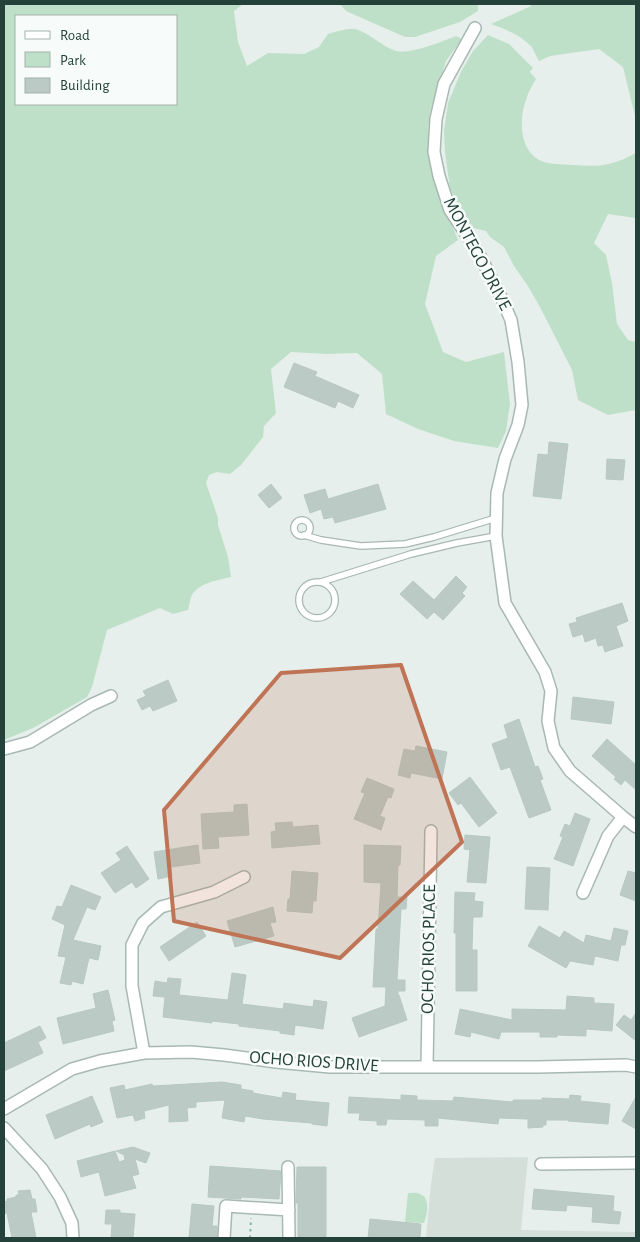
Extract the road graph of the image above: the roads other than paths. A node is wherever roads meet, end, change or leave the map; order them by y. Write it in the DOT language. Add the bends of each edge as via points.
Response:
graph roads {
  1 [pos="475,28"];
  2 [pos="496,518"];
  3 [pos="304,536"];
  4 [pos="496,536"];
  5 [pos="321,582"];
  6 [pos="111,696"];
  7 [pos="4,749"];
  8 [pos="623,817"];
  9 [pos="636,827"];
  10 [pos="431,831"];
  11 [pos="244,876"];
  12 [pos="583,893"];
  13 [pos="144,1053"];
  14 [pos="427,1067"];
  15 [pos="636,1067"];
  16 [pos="4,1109"];
  17 [pos="4,1128"];
  18 [pos="636,1163"];
  19 [pos="541,1164"];
  20 [pos="288,1167"];
  21 [pos="289,1210"];
  22 [pos="72,1238"];
  23 [pos="224,1238"];
  24 [pos="289,1238"];
  1 -- 2 [label="street, MONTEGO DRIVE" via="444,84 436,118 434,152 450,210 478,252 512,320 522,405 497,492"];
  2 -- 3 [label="lane" via="405,544 361,546"];
  2 -- 4 [label="street, MONTEGO DRIVE"];
  4 -- 5 [label="lane" via="411,554"];
  4 -- 8 [label="street, MONTEGO DRIVE" via="505,603 545,672 551,691 548,721 554,748 570,771"];
  5 -- 5 [label="lane" via="309,584 300,593 303,611 314,618 325,616 335,603 331,587"];
  6 -- 7 [label="street" via="30,742"];
  8 -- 9 [label="street, MONTEGO DRIVE"];
  8 -- 12 [label="street" via="608,836"];
  10 -- 14 [label="street, OCHO RIOS PLACE"];
  11 -- 13 [label="street" via="214,892 161,907 143,923 132,945 132,986"];
  13 -- 14 [label="street, OCHO RIOS DRIVE" via="191,1052 330,1067"];
  13 -- 16 [label="street, OCHO RIOS DRIVE" via="72,1069"];
  14 -- 15 [label="street, OCHO RIOS DRIVE"];
  17 -- 22 [label="street" via="42,1170 60,1197 72,1223"];
  18 -- 19 [label="street"];
  20 -- 21 [label="street"];
  21 -- 23 [label="street" via="226,1206"];
  21 -- 24 [label="street"];
}
